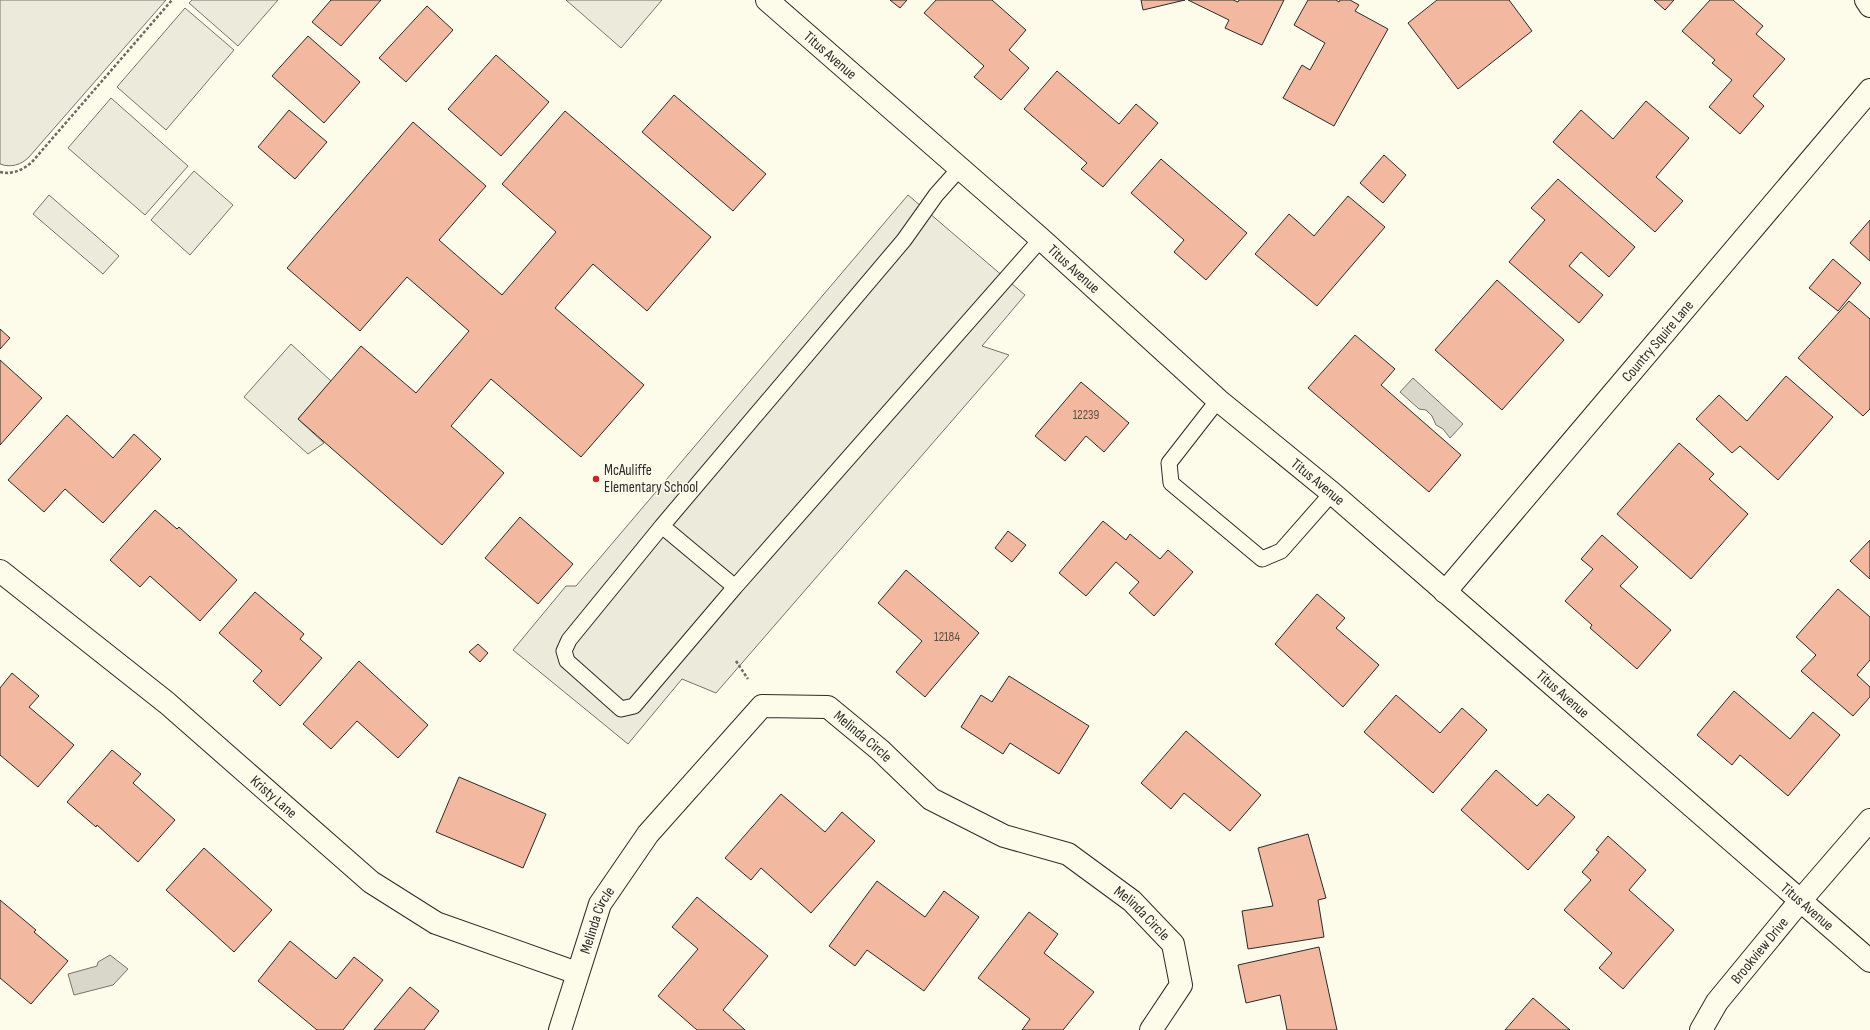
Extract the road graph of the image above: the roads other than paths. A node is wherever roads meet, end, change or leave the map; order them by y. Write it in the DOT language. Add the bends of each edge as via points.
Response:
graph roads {
  1 [pos="767,0"];
  2 [pos="1866,0"];
  3 [pos="1870,6"];
  4 [pos="1870,90"];
  5 [pos="960,168"];
  6 [pos="1041,239"];
  7 [pos="1218,400"];
  8 [pos="1332,493"];
  9 [pos="662,526"];
  10 [pos="0,571"];
  11 [pos="734,587"];
  12 [pos="1445,592"];
  13 [pos="1870,820"];
  14 [pos="1800,901"];
  15 [pos="1870,961"];
  16 [pos="577,973"];
  17 [pos="560,1030"];
  18 [pos="1151,1030"];
  19 [pos="1701,1030"];
  1 -- 5 [label="street, Titus Avenue"];
  2 -- 3 [label="street"];
  4 -- 12 [label="street, Country Squire Lane"];
  5 -- 6 [label="street, Titus Avenue"];
  5 -- 9 [label="lane" via="936,195 904,240"];
  6 -- 7 [label="street, Titus Avenue"];
  6 -- 11 [label="lane"];
  7 -- 8 [label="street, Titus Avenue"];
  7 -- 8 [label="lane" via="1169,463 1171,483 1262,559 1282,551"];
  8 -- 12 [label="street, Titus Avenue"];
  9 -- 11 [label="lane"];
  9 -- 11 [label="lane" via="569,640 564,651 567,661 620,709 634,706"];
  10 -- 16 [label="street, Kristy Lane" via="167,703 372,882 436,923"];
  12 -- 14 [label="street, Titus Avenue"];
  13 -- 14 [label="street, Brookview Drive"];
  14 -- 15 [label="street, Titus Avenue"];
  14 -- 19 [label="street, Brookview Drive" via="1717,1002"];
  16 -- 17 [label="street, Melinda Circle"];
  16 -- 18 [label="street, Melinda Circle" via="600,904 648,834 762,706 828,707 880,750 931,799 1004,836 1068,854 1132,901 1173,944 1181,985"];
}
